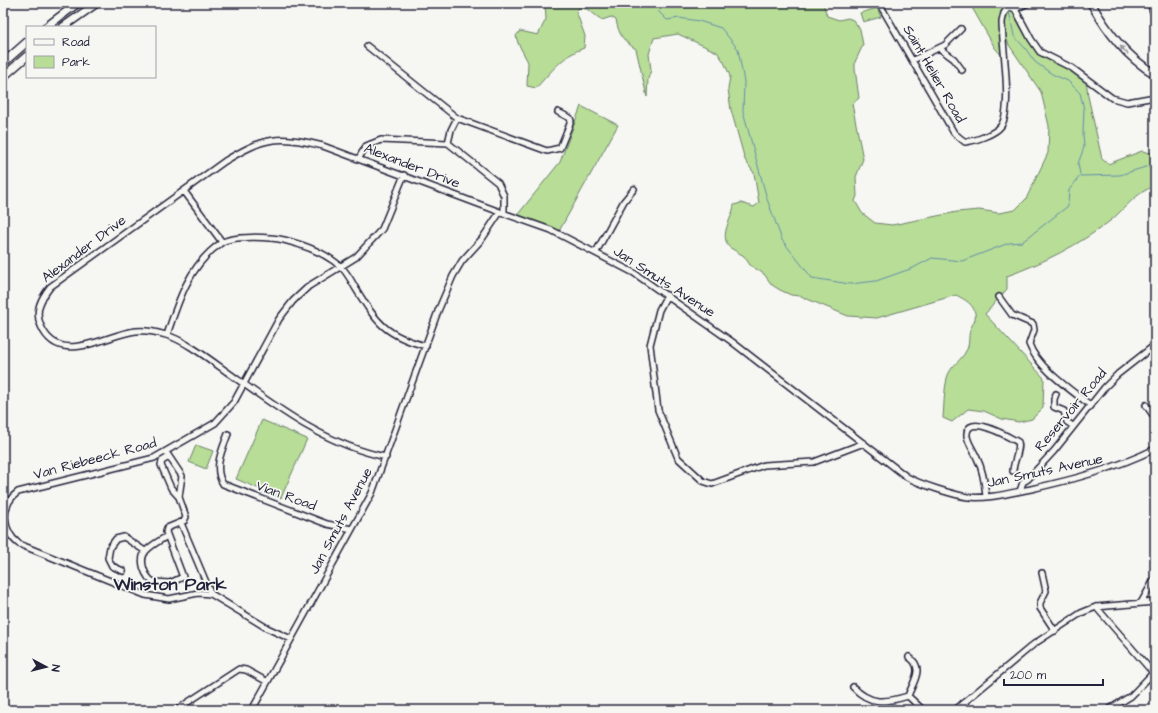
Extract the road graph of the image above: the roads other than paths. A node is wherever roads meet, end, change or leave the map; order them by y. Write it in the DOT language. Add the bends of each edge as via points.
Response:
graph roads {
  1 [pos="78,3"];
  2 [pos="97,3"];
  3 [pos="879,3"];
  4 [pos="1028,3"];
  5 [pos="1091,3"];
  6 [pos="1151,3"];
  7 [pos="1015,9"];
  8 [pos="1155,14"];
  9 [pos="47,26"];
  10 [pos="64,26"];
  11 [pos="961,29"];
  12 [pos="26,43"];
  13 [pos="367,46"];
  14 [pos="939,48"];
  15 [pos="26,57"];
  16 [pos="913,60"];
  17 [pos="3,62"];
  18 [pos="962,70"];
  19 [pos="1155,74"];
  20 [pos="3,77"];
  21 [pos="1155,97"];
  22 [pos="558,112"];
  23 [pos="457,118"];
  24 [pos="448,143"];
  25 [pos="359,158"];
  26 [pos="404,175"];
  27 [pos="634,189"];
  28 [pos="184,191"];
  29 [pos="502,213"];
  30 [pos="222,242"];
  31 [pos="596,252"];
  32 [pos="342,267"];
  33 [pos="667,295"];
  34 [pos="999,297"];
  35 [pos="167,335"];
  36 [pos="1155,345"];
  37 [pos="426,346"];
  38 [pos="244,384"];
  39 [pos="1056,394"];
  40 [pos="1090,405"];
  41 [pos="1146,405"];
  42 [pos="1155,418"];
  43 [pos="1073,426"];
  44 [pos="228,434"];
  45 [pos="864,443"];
  46 [pos="1155,449"];
  47 [pos="167,451"];
  48 [pos="169,457"];
  49 [pos="386,457"];
  50 [pos="1013,471"];
  51 [pos="1028,479"];
  52 [pos="1033,488"];
  53 [pos="1020,491"];
  54 [pos="179,497"];
  55 [pos="986,497"];
  56 [pos="3,516"];
  57 [pos="183,522"];
  58 [pos="352,529"];
  59 [pos="167,536"];
  60 [pos="145,551"];
  61 [pos="123,571"];
  62 [pos="1042,573"];
  63 [pos="1155,578"];
  64 [pos="211,594"];
  65 [pos="1155,602"];
  66 [pos="1142,603"];
  67 [pos="1111,606"];
  68 [pos="1096,607"];
  69 [pos="1103,615"];
  70 [pos="1055,631"];
  71 [pos="291,639"];
  72 [pos="909,657"];
  73 [pos="1154,674"];
  74 [pos="266,681"];
  75 [pos="853,687"];
  76 [pos="908,696"];
  77 [pos="963,703"];
  78 [pos="176,710"];
  79 [pos="252,710"];
  80 [pos="923,710"];
  81 [pos="955,710"];
  82 [pos="971,710"];
  83 [pos="1108,710"];
  1 -- 9 [label="highway"];
  2 -- 10 [label="highway"];
  3 -- 16 [label="street, Saint Helier Road"];
  4 -- 7 [label="street"];
  19 -- 5 [label="highway, one-way" via="1130,56 1115,40"];
  6 -- 8 [label="highway"];
  7 -- 16 [label="street, Saint Helier Road" via="1007,9 1002,22 1006,104 1002,124 991,133 969,142 959,138"];
  7 -- 21 [label="street" via="1040,52 1072,68 1112,98 1127,102"];
  11 -- 14 [label="street" via="951,41"];
  12 -- 17 [label="highway"];
  13 -- 23 [label="street"];
  14 -- 16 [label="street"];
  14 -- 18 [label="street" via="954,59"];
  15 -- 20 [label="highway"];
  22 -- 23 [label="street" via="571,121 560,148 547,151"];
  23 -- 24 [label="street"];
  24 -- 25 [label="street" via="381,140 366,146"];
  24 -- 29 [label="street" via="498,183 504,196"];
  25 -- 26 [label="street, Alexander Drive"];
  25 -- 28 [label="street, Alexander Drive" via="323,146 284,138 247,148"];
  26 -- 29 [label="street, Alexander Drive"];
  26 -- 32 [label="street, Van Riebeeck Road" via="382,229 365,249"];
  27 -- 31 [label="street" via="624,201"];
  28 -- 30 [label="street"];
  28 -- 35 [label="street, Alexander Drive" via="50,287 39,305 39,322 49,337 58,344 87,345 136,331"];
  29 -- 31 [label="street, Jan Smuts Avenue" via="551,230"];
  29 -- 37 [label="street, Jan Smuts Avenue" via="457,268"];
  30 -- 32 [label="street" via="255,237 277,239 317,251"];
  30 -- 35 [label="street" via="202,259 187,282"];
  31 -- 33 [label="street, Jan Smuts Avenue"];
  32 -- 37 [label="street" via="383,327 403,339"];
  32 -- 38 [label="street, Van Riebeeck Road" via="309,286 293,301 279,319"];
  33 -- 45 [label="street, Jan Smuts Avenue"];
  33 -- 45 [label="street" via="659,310 650,345 658,410 678,458 702,481 712,484 764,465 814,462"];
  34 -- 40 [label="street" via="1012,316 1033,324 1034,330 1029,344 1041,362"];
  35 -- 38 [label="street, Alexander Drive" via="190,347"];
  36 -- 40 [label="street, Reservoir Road" via="1118,374"];
  37 -- 49 [label="street, Jan Smuts Avenue"];
  38 -- 47 [label="street, Van Riebeeck Road" via="230,408 215,423"];
  38 -- 49 [label="street, Alexander Drive" via="315,432 365,452"];
  39 -- 43 [label="street" via="1054,406 1064,411 1067,422"];
  40 -- 43 [label="street, Reservoir Road"];
  41 -- 42 [label="street"];
  43 -- 51 [label="street, Reservoir Road"];
  44 -- 58 [label="street, Vian Road" via="219,460 221,481 227,487 327,524"];
  45 -- 55 [label="street, Jan Smuts Avenue" via="912,480 968,497"];
  46 -- 52 [label="street, Jan Smuts Avenue" via="1105,471"];
  47 -- 48 [label="street"];
  47 -- 56 [label="street, Van Riebeeck Road" via="142,461 18,492 9,500"];
  48 -- 54 [label="street" via="182,476"];
  48 -- 54 [label="street" via="162,460 161,465"];
  49 -- 58 [label="street, Jan Smuts Avenue" via="372,493"];
  50 -- 55 [label="street" via="1014,460 1020,446 1018,442 994,429 972,426 968,438 985,481"];
  51 -- 52 [label="street" via="1031,480"];
  51 -- 53 [label="street, Reservoir Road" via="1023,482"];
  52 -- 53 [label="street, Jan Smuts Avenue"];
  53 -- 55 [label="street, Jan Smuts Avenue"];
  54 -- 57 [label="street" via="186,517"];
  56 -- 64 [label="street, Van Riebeeck Road" via="8,533 19,544 145,595 169,599 198,593"];
  57 -- 59 [label="street" via="167,528"];
  57 -- 64 [label="street"];
  58 -- 71 [label="street, Jan Smuts Avenue"];
  59 -- 60 [label="street"];
  59 -- 60 [label="street" via="183,574 182,579 170,583 152,582 146,576 143,565"];
  60 -- 61 [label="street" via="124,537 116,539 110,548 108,558 112,566"];
  62 -- 70 [label="street" via="1046,591 1040,608"];
  63 -- 66 [label="street"];
  64 -- 71 [label="street" via="267,628"];
  65 -- 66 [label="street"];
  66 -- 67 [label="street"];
  67 -- 68 [label="street"];
  67 -- 69 [label="street"];
  68 -- 69 [label="street"];
  68 -- 70 [label="street" via="1081,613"];
  69 -- 73 [label="street"];
  70 -- 77 [label="street" via="1021,654"];
  71 -- 74 [label="street, Jan Smuts Avenue"];
  72 -- 76 [label="street" via="917,670"];
  73 -- 83 [label="street" via="1131,696"];
  74 -- 78 [label="street" via="239,669"];
  74 -- 79 [label="street, Jan Smuts Avenue"];
  75 -- 76 [label="street" via="876,702"];
  76 -- 80 [label="street"];
  77 -- 81 [label="street"];
  77 -- 82 [label="street"];
}
